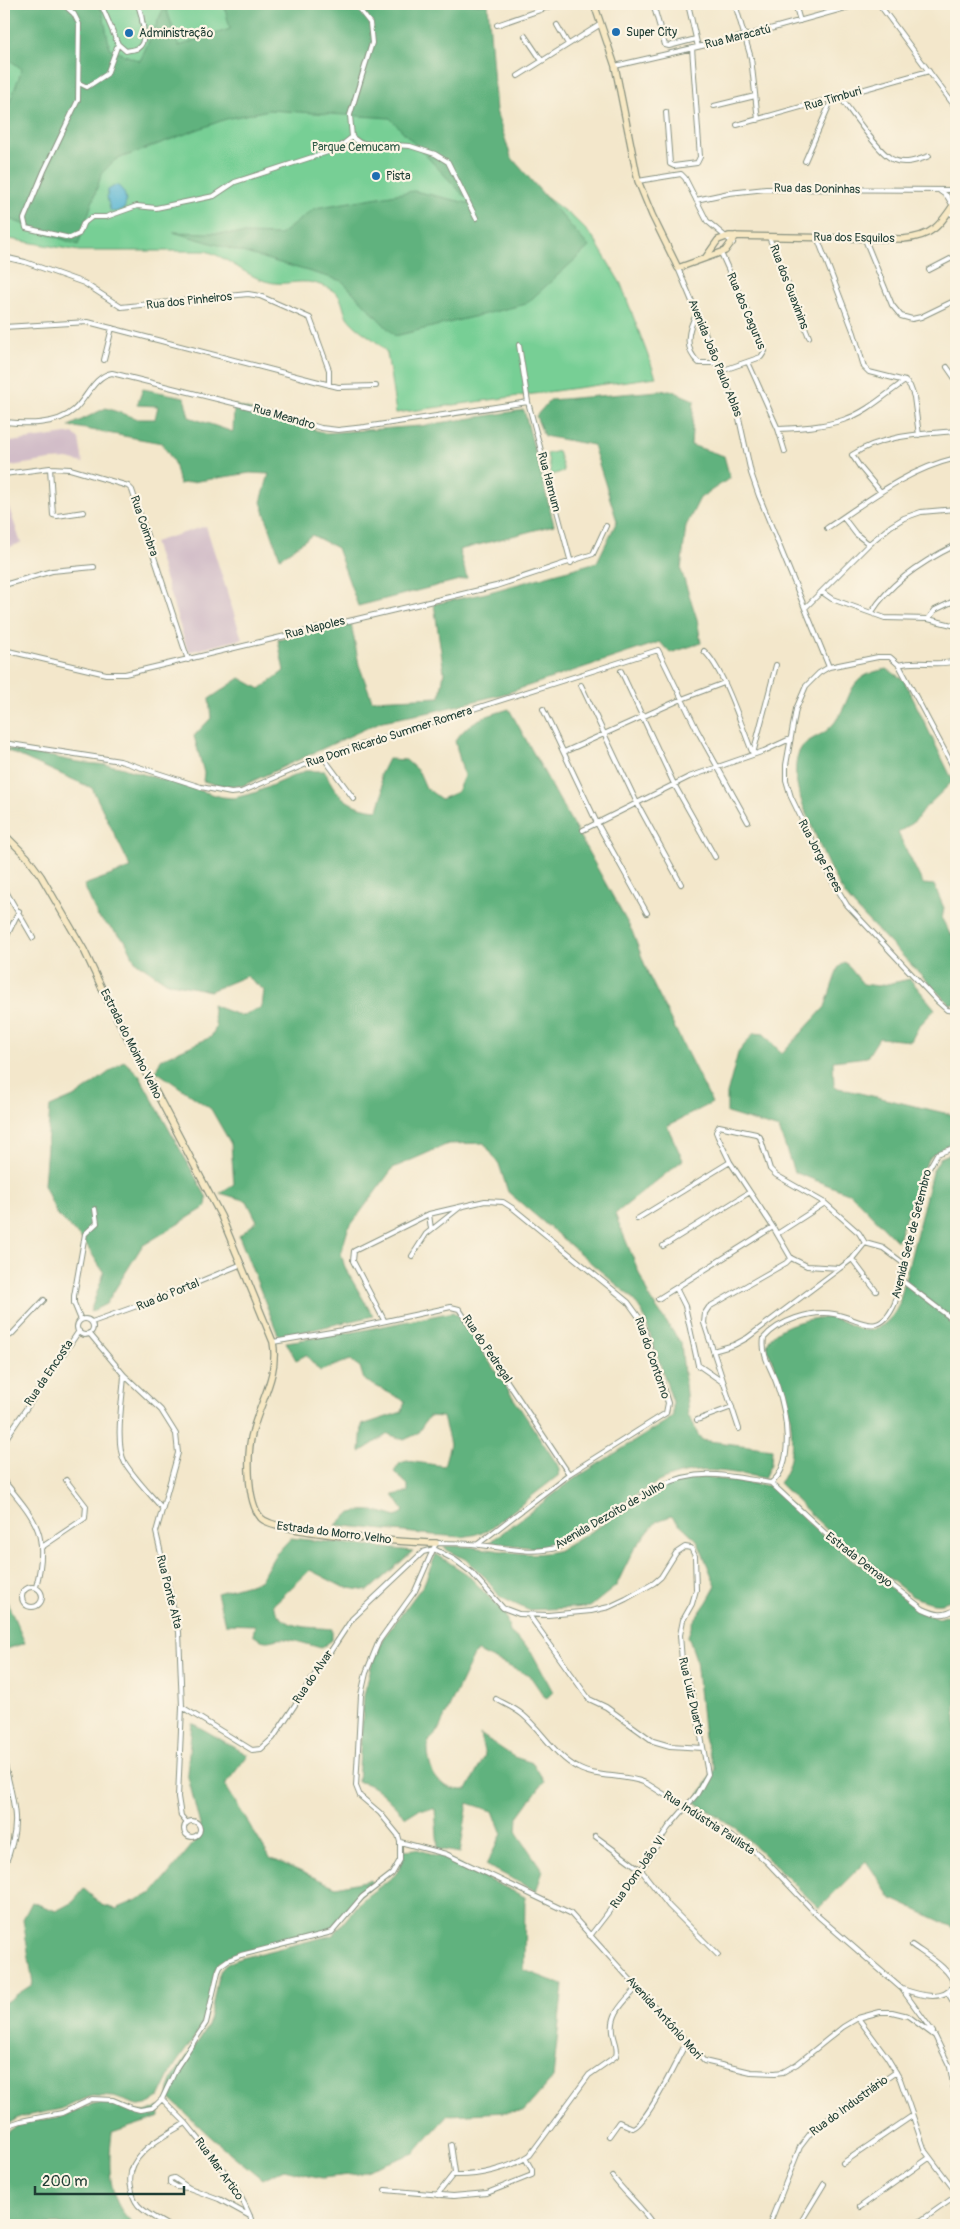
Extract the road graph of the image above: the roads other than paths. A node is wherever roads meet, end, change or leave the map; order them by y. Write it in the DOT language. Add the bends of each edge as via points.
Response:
graph roads {
  1 [pos="63,4"];
  2 [pos="101,4"];
  3 [pos="138,4"];
  4 [pos="355,4"];
  5 [pos="557,4"];
  6 [pos="594,4"];
  7 [pos="653,4"];
  8 [pos="688,4"];
  9 [pos="735,4"];
  10 [pos="796,4"];
  11 [pos="860,4"];
  12 [pos="879,4"];
  13 [pos="800,21"];
  14 [pos="602,24"];
  15 [pos="497,25"];
  16 [pos="557,25"];
  17 [pos="525,36"];
  18 [pos="745,36"];
  19 [pos="696,39"];
  20 [pos="118,44"];
  21 [pos="568,44"];
  22 [pos="698,47"];
  23 [pos="692,48"];
  24 [pos="542,61"];
  25 [pos="615,66"];
  26 [pos="929,71"];
  27 [pos="518,76"];
  28 [pos="79,83"];
  29 [pos="756,96"];
  30 [pos="840,97"];
  31 [pos="832,99"];
  32 [pos="714,106"];
  33 [pos="956,108"];
  34 [pos="666,112"];
  35 [pos="758,120"];
  36 [pos="737,125"];
  37 [pos="352,137"];
  38 [pos="929,156"];
  39 [pos="805,160"];
  40 [pos="638,181"];
  41 [pos="956,190"];
  42 [pos="940,191"];
  43 [pos="696,200"];
  44 [pos="955,203"];
  45 [pos="949,212"];
  46 [pos="956,217"];
  47 [pos="476,218"];
  48 [pos="736,236"];
  49 [pos="769,236"];
  50 [pos="817,236"];
  51 [pos="726,237"];
  52 [pos="864,237"];
  53 [pos="733,243"];
  54 [pos="721,253"];
  55 [pos="956,256"];
  56 [pos="706,257"];
  57 [pos="4,258"];
  58 [pos="678,268"];
  59 [pos="929,270"];
  60 [pos="956,300"];
  61 [pos="697,313"];
  62 [pos="4,327"];
  63 [pos="112,328"];
  64 [pos="809,337"];
  65 [pos="518,345"];
  66 [pos="104,360"];
  67 [pos="748,362"];
  68 [pos="718,363"];
  69 [pos="947,367"];
  70 [pos="721,371"];
  71 [pos="956,380"];
  72 [pos="905,381"];
  73 [pos="329,385"];
  74 [pos="376,386"];
  75 [pos="528,402"];
  76 [pos="4,422"];
  77 [pos="778,429"];
  78 [pos="956,431"];
  79 [pos="919,435"];
  80 [pos="785,452"];
  81 [pos="956,458"];
  82 [pos="50,468"];
  83 [pos="4,474"];
  84 [pos="880,490"];
  85 [pos="956,509"];
  86 [pos="84,512"];
  87 [pos="844,517"];
  88 [pos="606,526"];
  89 [pos="827,528"];
  90 [pos="868,544"];
  91 [pos="956,546"];
  92 [pos="571,563"];
  93 [pos="94,567"];
  94 [pos="4,584"];
  95 [pos="822,592"];
  96 [pos="956,600"];
  97 [pos="805,608"];
  98 [pos="872,612"];
  99 [pos="928,619"];
  100 [pos="956,626"];
  101 [pos="4,650"];
  102 [pos="704,651"];
  103 [pos="188,660"];
  104 [pos="956,662"];
  105 [pos="776,665"];
  106 [pos="899,665"];
  107 [pos="829,667"];
  108 [pos="621,671"];
  109 [pos="724,683"];
  110 [pos="581,685"];
  111 [pos="682,699"];
  112 [pos="543,709"];
  113 [pos="643,716"];
  114 [pos="604,734"];
  115 [pos="790,739"];
  116 [pos="4,744"];
  117 [pos="564,752"];
  118 [pos="753,754"];
  119 [pos="324,757"];
  120 [pos="717,766"];
  121 [pos="956,772"];
  122 [pos="674,784"];
  123 [pos="354,799"];
  124 [pos="637,802"];
  125 [pos="748,822"];
  126 [pos="597,823"];
  127 [pos="583,830"];
  128 [pos="4,834"];
  129 [pos="715,857"];
  130 [pos="681,884"];
  131 [pos="4,888"];
  132 [pos="19,911"];
  133 [pos="647,913"];
  134 [pos="33,938"];
  135 [pos="4,942"];
  136 [pos="956,1011"];
  137 [pos="956,1147"];
  138 [pos="730,1162"];
  139 [pos="750,1192"];
  140 [pos="825,1202"];
  141 [pos="461,1207"];
  142 [pos="95,1209"];
  143 [pos="429,1214"];
  144 [pos="637,1218"];
  145 [pos="773,1226"];
  146 [pos="431,1229"];
  147 [pos="777,1234"];
  148 [pos="866,1243"];
  149 [pos="663,1246"];
  150 [pos="412,1256"];
  151 [pos="791,1258"];
  152 [pos="852,1259"];
  153 [pos="903,1263"];
  154 [pos="242,1264"];
  155 [pos="839,1268"];
  156 [pos="900,1279"];
  157 [pos="676,1288"];
  158 [pos="876,1291"];
  159 [pos="658,1299"];
  160 [pos="44,1300"];
  161 [pos="81,1320"];
  162 [pos="384,1320"];
  163 [pos="92,1322"];
  164 [pos="956,1322"];
  165 [pos="78,1331"];
  166 [pos="90,1333"];
  167 [pos="4,1337"];
  168 [pos="273,1342"];
  169 [pos="713,1351"];
  170 [pos="124,1374"];
  171 [pos="724,1383"];
  172 [pos="732,1407"];
  173 [pos="697,1420"];
  174 [pos="739,1429"];
  175 [pos="4,1441"];
  176 [pos="570,1474"];
  177 [pos="66,1480"];
  178 [pos="4,1481"];
  179 [pos="771,1483"];
  180 [pos="162,1508"];
  181 [pos="478,1544"];
  182 [pos="435,1546"];
  183 [pos="42,1547"];
  184 [pos="36,1587"];
  185 [pos="956,1609"];
  186 [pos="529,1615"];
  187 [pos="496,1699"];
  188 [pos="182,1707"];
  189 [pos="703,1748"];
  190 [pos="4,1761"];
  191 [pos="685,1807"];
  192 [pos="187,1823"];
  193 [pos="595,1836"];
  194 [pos="400,1842"];
  195 [pos="4,1867"];
  196 [pos="641,1870"];
  197 [pos="590,1936"];
  198 [pos="912,1945"];
  199 [pos="718,1955"];
  200 [pos="637,1988"];
  201 [pos="902,1989"];
  202 [pos="948,1993"];
  203 [pos="956,2006"];
  204 [pos="858,2018"];
  205 [pos="935,2036"];
  206 [pos="686,2043"];
  207 [pos="896,2072"];
  208 [pos="162,2099"];
  209 [pos="956,2101"];
  210 [pos="912,2116"];
  211 [pos="186,2123"];
  212 [pos="4,2131"];
  213 [pos="609,2136"];
  214 [pos="451,2145"];
  215 [pos="524,2158"];
  216 [pos="929,2158"];
  217 [pos="843,2163"];
  218 [pos="453,2175"];
  219 [pos="613,2177"];
  220 [pos="824,2184"];
  221 [pos="189,2188"];
  222 [pos="386,2190"];
  223 [pos="956,2192"];
  224 [pos="437,2194"];
  225 [pos="956,2196"];
  226 [pos="860,2206"];
  227 [pos="250,2216"];
  228 [pos="167,2225"];
  229 [pos="253,2225"];
  230 [pos="652,2225"];
  231 [pos="769,2225"];
  232 [pos="799,2225"];
  233 [pos="915,2225"];
  1 -- 28 [label="street" via="79,24"];
  2 -- 20 [label="street"];
  3 -- 20 [label="street" via="143,43 138,48 126,50"];
  4 -- 37 [label="street" via="370,23 372,43 350,115"];
  5 -- 15 [label="street"];
  6 -- 14 [label="street, Avenida João Paulo Ablas"];
  7 -- 19 [label="street" via="665,45"];
  8 -- 19 [label="street"];
  9 -- 18 [label="street"];
  10 -- 13 [label="street"];
  11 -- 13 [label="street, Rua Maracatú"];
  12 -- 26 [label="street"];
  13 -- 18 [label="street, Rua Maracatú"];
  14 -- 21 [label="street"];
  14 -- 25 [label="street, Avenida João Paulo Ablas"];
  16 -- 21 [label="street"];
  17 -- 24 [label="street"];
  18 -- 22 [label="street, Rua Maracatú"];
  18 -- 29 [label="street"];
  19 -- 22 [label="street"];
  20 -- 28 [label="street" via="107,74 87,87"];
  21 -- 24 [label="street"];
  22 -- 23 [label="street, Rua Maracatú"];
  23 -- 25 [label="street, Rua Maracatú"];
  23 -- 34 [label="street" via="698,163 670,164"];
  24 -- 27 [label="street"];
  25 -- 40 [label="street, Avenida João Paulo Ablas"];
  26 -- 30 [label="street, Rua Timburi"];
  26 -- 33 [label="street"];
  28 -- 37 [label="street" via="78,100 24,219 26,228 70,238 79,234 83,224 92,217 106,217 137,206 156,208 214,196 235,182 337,149"];
  29 -- 32 [label="street"];
  29 -- 35 [label="street"];
  30 -- 31 [label="street, Rua Timburi"];
  30 -- 38 [label="street" via="888,156 901,162"];
  31 -- 35 [label="street, Rua Timburi"];
  31 -- 39 [label="street"];
  35 -- 36 [label="street, Rua Timburi"];
  37 -- 47 [label="street" via="360,143 410,146 448,162"];
  40 -- 43 [label="street" via="681,174"];
  40 -- 58 [label="street, Avenida João Paulo Ablas"];
  41 -- 42 [label="street, Rua das Doninhas"];
  42 -- 43 [label="street, Rua das Doninhas" via="766,189 729,192"];
  42 -- 44 [label="street"];
  43 -- 51 [label="street" via="707,221"];
  44 -- 45 [label="street, Rua dos Esquilos"];
  45 -- 46 [label="street"];
  45 -- 52 [label="street, Rua dos Esquilos" via="933,230 921,237"];
  48 -- 49 [label="street, Rua dos Esquilos"];
  48 -- 51 [label="street, Rua dos Esquilos"];
  48 -- 53 [label="street"];
  49 -- 50 [label="street, Rua dos Esquilos"];
  49 -- 64 [label="street, Rua dos Guaxinins"];
  50 -- 52 [label="street, Rua dos Esquilos"];
  50 -- 72 [label="street" via="854,333 860,358 869,372"];
  51 -- 53 [label="street"];
  51 -- 56 [label="street" via="713,246"];
  52 -- 60 [label="street" via="892,305 901,316 921,317"];
  53 -- 54 [label="street"];
  54 -- 56 [label="street"];
  54 -- 67 [label="street, Rua dos Cagurus" via="765,351 761,357"];
  55 -- 59 [label="street"];
  56 -- 58 [label="street"];
  57 -- 73 [label="street, Rua dos Pinheiros" via="84,283 121,307 248,294 260,296 310,318 329,370"];
  58 -- 61 [label="street, Avenida João Paulo Ablas"];
  61 -- 68 [label="street, Avenida João Paulo Ablas"];
  61 -- 68 [label="street" via="689,328 691,352 699,363"];
  62 -- 63 [label="street" via="82,322"];
  63 -- 66 [label="street"];
  63 -- 73 [label="street"];
  65 -- 75 [label="street"];
  67 -- 70 [label="street, Rua dos Cagurus"];
  67 -- 77 [label="street"];
  68 -- 70 [label="street, Avenida João Paulo Ablas"];
  69 -- 71 [label="street"];
  70 -- 97 [label="street, Avenida João Paulo Ablas" via="740,418 759,496"];
  72 -- 77 [label="street" via="845,420"];
  72 -- 79 [label="street" via="914,397"];
  73 -- 74 [label="street" via="347,388"];
  75 -- 76 [label="street, Rua Meandro" via="338,430 112,373 101,377 81,403 63,417 28,424"];
  75 -- 92 [label="street, Rua Hamum"];
  77 -- 80 [label="street"];
  78 -- 79 [label="street"];
  79 -- 84 [label="street" via="869,446 852,455"];
  81 -- 84 [label="street" via="921,470"];
  82 -- 83 [label="street, Rua Coimbra"];
  82 -- 86 [label="street" via="53,515"];
  82 -- 103 [label="street, Rua Coimbra" via="77,470 132,490"];
  84 -- 87 [label="street"];
  85 -- 90 [label="street" via="920,512 904,518"];
  87 -- 89 [label="street"];
  87 -- 90 [label="street"];
  88 -- 92 [label="street, Rua Napoles" via="593,554"];
  90 -- 95 [label="street"];
  91 -- 98 [label="street" via="894,585"];
  92 -- 103 [label="street, Rua Napoles" via="496,586"];
  93 -- 94 [label="street" via="52,570"];
  95 -- 97 [label="street"];
  95 -- 98 [label="street" via="832,599"];
  96 -- 99 [label="street" via="935,610"];
  97 -- 107 [label="street, Avenida João Paulo Ablas"];
  98 -- 99 [label="street" via="885,618"];
  99 -- 100 [label="street"];
  101 -- 103 [label="street, Rua Napoles" via="116,675"];
  102 -- 109 [label="street"];
  104 -- 106 [label="street"];
  105 -- 118 [label="street"];
  106 -- 107 [label="street" via="886,656"];
  106 -- 121 [label="street"];
  107 -- 115 [label="street, Rua Jorge Feres" via="806,686 796,710"];
  108 -- 113 [label="street"];
  109 -- 111 [label="street"];
  109 -- 118 [label="street"];
  110 -- 114 [label="street"];
  111 -- 113 [label="street"];
  111 -- 119 [label="street, Rua Dom Ricardo Summer Romera" via="658,650"];
  111 -- 120 [label="street"];
  112 -- 117 [label="street"];
  113 -- 114 [label="street"];
  113 -- 122 [label="street"];
  114 -- 117 [label="street"];
  114 -- 124 [label="street"];
  115 -- 118 [label="street"];
  115 -- 136 [label="street, Rua Jorge Feres" via="786,765 788,788 830,877 856,916 937,1001 947,1010"];
  116 -- 119 [label="street, Rua Dom Ricardo Summer Romera" via="120,761 201,787 231,793 248,790"];
  117 -- 126 [label="street"];
  118 -- 120 [label="street"];
  119 -- 123 [label="street"];
  120 -- 122 [label="street"];
  120 -- 125 [label="street"];
  122 -- 124 [label="street"];
  122 -- 129 [label="street"];
  124 -- 126 [label="street"];
  124 -- 130 [label="street"];
  126 -- 127 [label="street"];
  126 -- 133 [label="street"];
  128 -- 154 [label="street, Estrada do Moinho Velho" via="41,876 84,950 107,1000 222,1216"];
  131 -- 132 [label="street"];
  132 -- 134 [label="street"];
  132 -- 135 [label="street"];
  137 -- 153 [label="street, Avenida Sete de Setembro" via="937,1154 928,1170"];
  138 -- 139 [label="street"];
  138 -- 140 [label="street" via="716,1132 719,1126 756,1134 760,1137 770,1169 776,1175"];
  138 -- 144 [label="street"];
  139 -- 145 [label="street"];
  139 -- 149 [label="street"];
  140 -- 147 [label="street"];
  140 -- 148 [label="street"];
  141 -- 143 [label="street, Rua do Contorno"];
  141 -- 146 [label="street"];
  141 -- 176 [label="street, Rua do Contorno" via="494,1200 514,1209 628,1302 641,1320 668,1408 660,1417"];
  142 -- 161 [label="street" via="97,1223 85,1234 74,1296"];
  143 -- 146 [label="street"];
  143 -- 162 [label="street, Rua do Contorno" via="354,1251 353,1261"];
  145 -- 147 [label="street"];
  145 -- 157 [label="street"];
  146 -- 150 [label="street"];
  147 -- 151 [label="street"];
  148 -- 152 [label="street"];
  148 -- 153 [label="street" via="883,1248"];
  151 -- 155 [label="street" via="807,1266"];
  151 -- 169 [label="street" via="709,1307 704,1323"];
  152 -- 155 [label="street"];
  152 -- 158 [label="street"];
  153 -- 156 [label="street, Avenida Sete de Setembro"];
  154 -- 163 [label="street, Rua do Portal"];
  154 -- 168 [label="street, Estrada do Morro Velho"];
  155 -- 169 [label="street" via="747,1338"];
  156 -- 164 [label="street"];
  156 -- 179 [label="street, Avenida Sete de Setembro" via="892,1309 883,1320 862,1325 837,1314 819,1314 779,1325 764,1338 764,1353 780,1395 787,1451 780,1474"];
  157 -- 159 [label="street"];
  157 -- 171 [label="street" via="685,1306 698,1366"];
  160 -- 167 [label="street" via="10,1335"];
  161 -- 163 [label="street"];
  161 -- 165 [label="street"];
  162 -- 168 [label="street, Rua do Pedregal"];
  162 -- 176 [label="street, Rua do Pedregal" via="459,1308"];
  163 -- 166 [label="street"];
  165 -- 166 [label="street"];
  165 -- 175 [label="street, Rua da Encosta"];
  166 -- 170 [label="street, Rua Ponte Alta"];
  168 -- 182 [label="street, Estrada do Morro Velho" via="273,1372 255,1422 249,1453 252,1497 261,1518 275,1526 297,1530"];
  169 -- 171 [label="street"];
  170 -- 180 [label="street" via="121,1452 125,1462"];
  170 -- 180 [label="street, Rua Ponte Alta" via="160,1410 176,1434 178,1453"];
  171 -- 172 [label="street"];
  172 -- 173 [label="street"];
  172 -- 174 [label="street"];
  176 -- 181 [label="street, Rua do Contorno"];
  177 -- 183 [label="street" via="86,1506 85,1518"];
  178 -- 183 [label="street" via="34,1519"];
  179 -- 181 [label="street, Avenida Dezoito de Julho" via="719,1474 688,1476 660,1486 558,1547 536,1552"];
  179 -- 185 [label="street, Estrada Demayo" via="826,1534 923,1609 939,1615"];
  180 -- 188 [label="street, Rua Ponte Alta" via="156,1539 179,1632"];
  181 -- 182 [label="street"];
  182 -- 186 [label="street" via="471,1572 503,1608"];
  182 -- 188 [label="street, Rua do Alvar" via="423,1552 352,1619 273,1738 261,1749 252,1750"];
  182 -- 194 [label="street" via="412,1596 379,1641 361,1695 356,1790 393,1827"];
  183 -- 184 [label="street"];
  184 -- 184 [label="street" via="28,1587 23,1593 23,1600 28,1606 35,1607 41,1602 43,1594"];
  186 -- 189 [label="street" via="589,1699 606,1707 653,1741 670,1746"];
  186 -- 189 [label="street, Rua Luiz Duarte" via="571,1614 609,1607 654,1583 682,1548 693,1551 696,1590 680,1635 682,1661 695,1704"];
  187 -- 191 [label="street, Rua Indústria Paulista" via="524,1716 576,1767 633,1778"];
  188 -- 192 [label="street, Rua Ponte Alta" via="178,1797 181,1816"];
  189 -- 191 [label="street, Rua Luiz Duarte" via="708,1774"];
  190 -- 195 [label="street" via="16,1824"];
  191 -- 196 [label="street, Rua Dom João VI"];
  191 -- 201 [label="street, Rua Indústria Paulista" via="753,1850 819,1918"];
  192 -- 192 [label="street" via="183,1830 185,1834 197,1835 199,1825 192,1821"];
  193 -- 196 [label="street"];
  194 -- 197 [label="street, Avenida Antônio Mori" via="446,1854 563,1908"];
  194 -- 208 [label="street" via="400,1860 392,1874 362,1897 332,1932 241,1955 221,1965 206,2023 177,2067"];
  196 -- 197 [label="street, Rua Dom João VI"];
  196 -- 199 [label="street" via="669,1906"];
  197 -- 200 [label="street, Avenida Antônio Mori"];
  198 -- 202 [label="street" via="939,1964 953,1979 954,1986"];
  200 -- 206 [label="street, Avenida Antônio Mori"];
  200 -- 215 [label="street" via="612,2019 618,2050 616,2056 589,2075 534,2151"];
  201 -- 202 [label="street" via="926,1996"];
  201 -- 205 [label="street, Rua Indústria Paulista"];
  202 -- 203 [label="street"];
  204 -- 205 [label="street, Avenida Antônio Mori" via="880,2012 900,2014"];
  204 -- 206 [label="street, Avenida Antônio Mori" via="797,2064 775,2073 710,2064 697,2056"];
  204 -- 207 [label="street"];
  205 -- 209 [label="street, Avenida Antônio Mori" via="950,2067"];
  206 -- 213 [label="street" via="640,2123 633,2128 619,2122"];
  207 -- 210 [label="street"];
  207 -- 231 [label="street, Rua do Industriário" via="807,2136"];
  208 -- 211 [label="street, Rua Mar Artico"];
  208 -- 212 [label="street" via="152,2108 140,2110 113,2100 92,2099 62,2113 12,2124"];
  210 -- 216 [label="street"];
  210 -- 217 [label="street"];
  211 -- 227 [label="street, Rua Mar Artico"];
  211 -- 228 [label="street" via="142,2153 132,2164 130,2173 134,2200"];
  214 -- 218 [label="street"];
  215 -- 218 [label="street" via="477,2174"];
  215 -- 224 [label="street" via="533,2172 526,2179 488,2193"];
  216 -- 223 [label="street"];
  216 -- 226 [label="street"];
  218 -- 224 [label="street"];
  219 -- 230 [label="street"];
  220 -- 232 [label="street"];
  221 -- 221 [label="street" via="176,2179 171,2178 171,2184"];
  221 -- 227 [label="street" via="219,2199"];
  222 -- 224 [label="street"];
  225 -- 233 [label="street"];
  227 -- 229 [label="street, Rua Mar Artico"];
}
